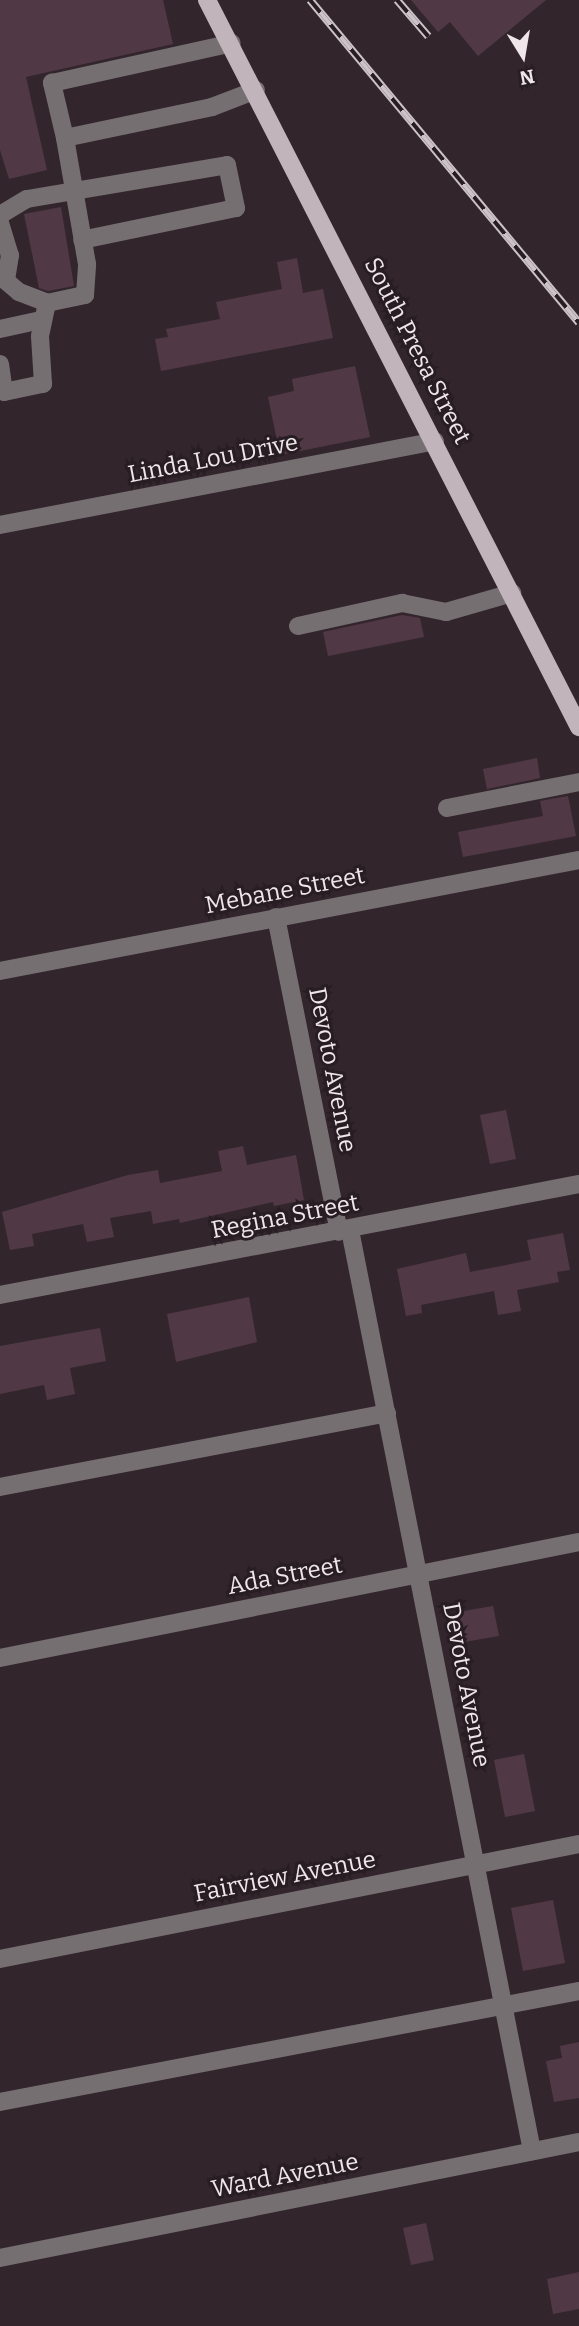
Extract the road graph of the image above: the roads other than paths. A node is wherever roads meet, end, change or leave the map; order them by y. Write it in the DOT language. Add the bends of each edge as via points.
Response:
graph roads {
  1 [pos="208,0"];
  2 [pos="232,43"];
  3 [pos="256,90"];
  4 [pos="65,138"];
  5 [pos="72,194"];
  6 [pos="0,215"];
  7 [pos="0,223"];
  8 [pos="82,240"];
  9 [pos="3,278"];
  10 [pos="44,312"];
  11 [pos="0,329"];
  12 [pos="0,364"];
  13 [pos="435,442"];
  14 [pos="0,525"];
  15 [pos="512,593"];
  16 [pos="298,626"];
  17 [pos="579,727"];
  18 [pos="579,782"];
  19 [pos="447,808"];
  20 [pos="579,860"];
  21 [pos="276,917"];
  22 [pos="0,971"];
  23 [pos="579,1184"];
  24 [pos="345,1231"];
  25 [pos="0,1295"];
  26 [pos="387,1413"];
  27 [pos="0,1487"];
  28 [pos="579,1542"];
  29 [pos="419,1574"];
  30 [pos="0,1658"];
  31 [pos="579,1844"];
  32 [pos="477,1864"];
  33 [pos="0,1959"];
  34 [pos="579,1991"];
  35 [pos="504,2006"];
  36 [pos="0,2102"];
  37 [pos="579,2141"];
  38 [pos="532,2151"];
  39 [pos="0,2258"];
  1 -- 2 [label="main road, South Presa Street"];
  2 -- 3 [label="main road, South Presa Street"];
  2 -- 4 [label="street" via="52,83"];
  3 -- 4 [label="street" via="212,107"];
  3 -- 13 [label="main road, South Presa Street"];
  4 -- 5 [label="street"];
  5 -- 6 [label="street" via="27,199"];
  5 -- 8 [label="street"];
  5 -- 8 [label="street" via="227,165 236,208"];
  7 -- 9 [label="street" via="10,256"];
  8 -- 10 [label="street" via="87,264 85,295"];
  9 -- 10 [label="street"];
  10 -- 11 [label="street"];
  10 -- 12 [label="street" via="43,384 4,392"];
  13 -- 14 [label="street, Linda Lou Drive"];
  13 -- 15 [label="main road, South Presa Street"];
  15 -- 16 [label="street" via="446,612 402,603"];
  15 -- 17 [label="main road, South Presa Street"];
  18 -- 19 [label="street"];
  20 -- 21 [label="street, Mebane Street"];
  21 -- 22 [label="street, Mebane Street"];
  21 -- 24 [label="street, Devoto Avenue"];
  23 -- 24 [label="street, Regina Street"];
  24 -- 25 [label="street, Regina Street"];
  24 -- 26 [label="street, Devoto Avenue"];
  26 -- 27 [label="street"];
  26 -- 29 [label="street, Devoto Avenue"];
  28 -- 29 [label="street, Ada Street"];
  29 -- 30 [label="street, Ada Street"];
  29 -- 32 [label="street, Devoto Avenue"];
  31 -- 32 [label="street, Fairview Avenue"];
  32 -- 33 [label="street, Fairview Avenue"];
  32 -- 35 [label="street, Devoto Avenue"];
  34 -- 35 [label="street"];
  35 -- 36 [label="street"];
  35 -- 38 [label="street, Devoto Avenue"];
  37 -- 38 [label="street, Ward Avenue"];
  38 -- 39 [label="street, Ward Avenue"];
}
